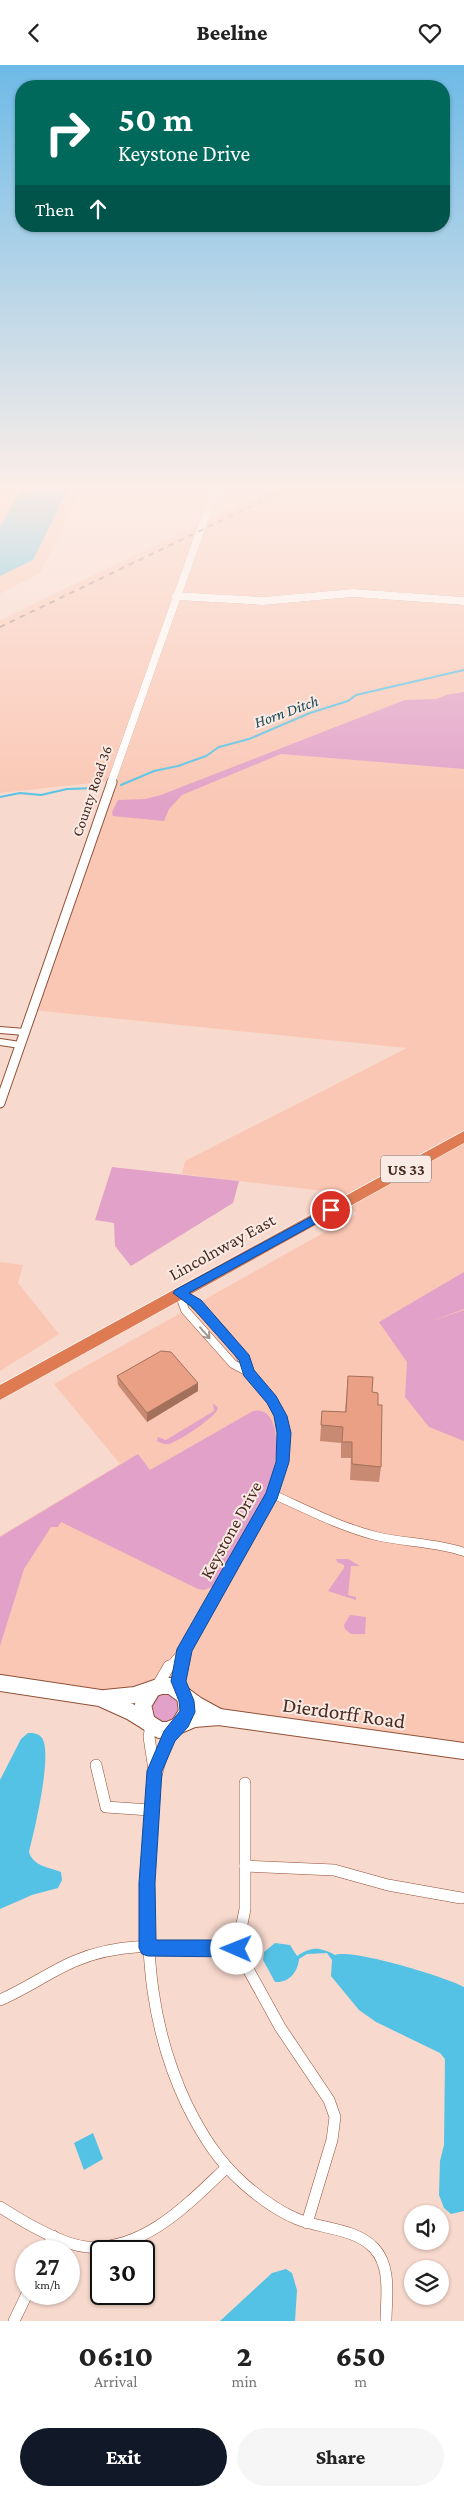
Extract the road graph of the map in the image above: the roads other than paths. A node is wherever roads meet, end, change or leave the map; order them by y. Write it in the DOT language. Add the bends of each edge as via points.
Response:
graph roads {
  1 [pos="339,594"];
  2 [pos="371,594"];
  3 [pos="176,596"];
  4 [pos="464,601"];
  5 [pos="0,1030"];
  6 [pos="24,1032"];
  7 [pos="0,1042"];
  8 [pos="20,1045"];
  9 [pos="0,1103"];
  10 [pos="464,1136"];
  11 [pos="179,1293"];
  12 [pos="248,1372"];
  13 [pos="0,1393"];
  14 [pos="272,1494"];
  15 [pos="464,1551"];
  16 [pos="185,1649"];
  17 [pos="0,1683"];
  18 [pos="154,1689"];
  19 [pos="184,1695"];
  20 [pos="100,1698"];
  21 [pos="219,1717"];
  22 [pos="149,1724"];
  23 [pos="177,1726"];
  24 [pos="464,1751"];
  25 [pos="96,1765"];
  26 [pos="154,1771"];
  27 [pos="245,1783"];
  28 [pos="150,1810"];
  29 [pos="245,1866"];
  30 [pos="461,1898"];
  31 [pos="148,1948"];
  32 [pos="237,1949"];
  33 [pos="0,2000"];
  34 [pos="226,2168"];
  35 [pos="0,2207"];
  36 [pos="307,2223"];
  37 [pos="54,2236"];
  38 [pos="52,2240"];
  39 [pos="22,2305"];
  40 [pos="14,2321"];
  41 [pos="386,2321"];
  1 -- 3 [label="street" via="263,601"];
  2 -- 4 [label="street"];
  3 -- 6 [label="street, County Road 36"];
  5 -- 6 [label="street"];
  6 -- 8 [label="street, County Road 36"];
  7 -- 8 [label="street"];
  8 -- 9 [label="street, County Road 36"];
  10 -- 11 [label="highway, Lincolnway East / US 33"];
  11 -- 12 [label="street, Keystone Drive, one-way" via="185,1310 233,1364"];
  11 -- 12 [label="street, Keystone Drive" via="196,1304 245,1358"];
  11 -- 13 [label="highway, Lincolnway East / US 33"];
  12 -- 14 [label="street, Keystone Drive" via="271,1399 284,1433 283,1462"];
  14 -- 15 [label="street" via="358,1531"];
  14 -- 16 [label="street, Keystone Drive"];
  16 -- 18 [label="street, Keystone Drive"];
  16 -- 19 [label="street, Keystone Drive" via="179,1681"];
  17 -- 20 [label="street, Dierdorff Road"];
  18 -- 19 [label="street, Dierdorff Road" via="171,1686"];
  18 -- 20 [label="street, Dierdorff Road" via="135,1695"];
  18 -- 22 [label="street" via="147,1695 142,1709"];
  19 -- 21 [label="street, Dierdorff Road"];
  19 -- 23 [label="street" via="187,1712"];
  20 -- 22 [label="street, Dierdorff Road"];
  21 -- 23 [label="street, Dierdorff Road" via="194,1719"];
  21 -- 24 [label="street, Dierdorff Road"];
  22 -- 23 [label="street, Dierdorff Road" via="160,1730"];
  22 -- 26 [label="street"];
  23 -- 26 [label="street"];
  25 -- 28 [label="street" via="106,1807"];
  26 -- 28 [label="street"];
  27 -- 29 [label="street"];
  28 -- 31 [label="street"];
  29 -- 30 [label="street" via="334,1870 388,1885"];
  29 -- 32 [label="street" via="245,1909"];
  31 -- 32 [label="street"];
  31 -- 33 [label="street" via="100,1952 74,1961 33,1986"];
  31 -- 34 [label="street" via="154,2012 165,2055 178,2090"];
  32 -- 36 [label="street" via="280,2027 329,2101 335,2117 332,2140"];
  34 -- 36 [label="street" via="273,2207"];
  34 -- 37 [label="street" via="161,2225 138,2239 113,2246 86,2247"];
  35 -- 37 [label="street"];
  36 -- 41 [label="street" via="360,2237 376,2249 385,2269"];
  37 -- 38 [label="street"];
  39 -- 40 [label="street"];
}
